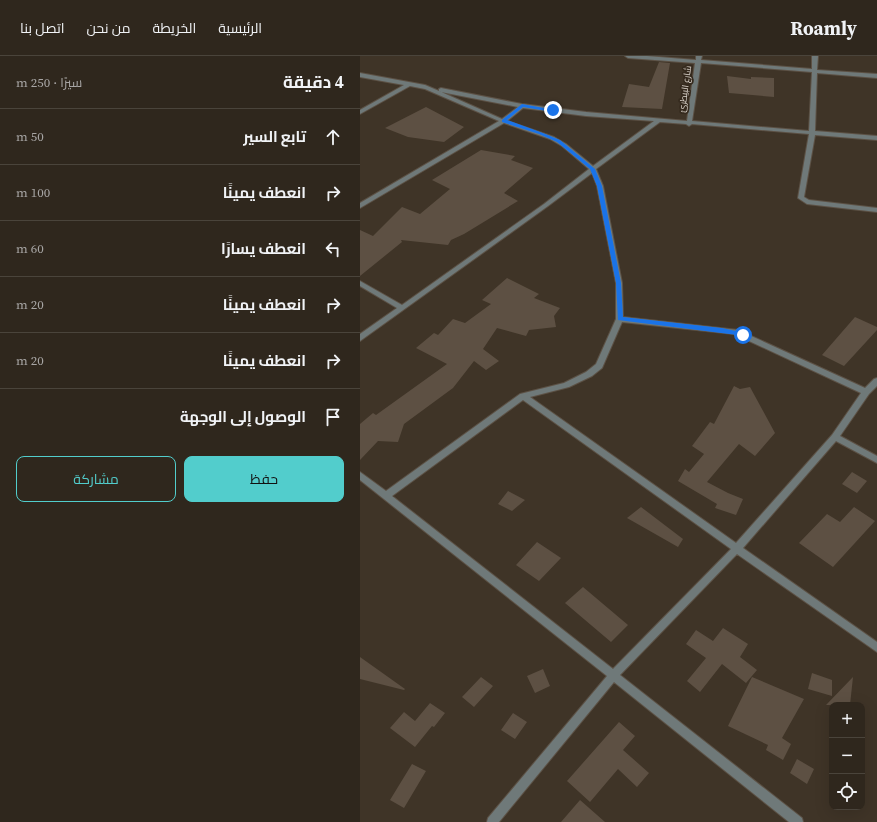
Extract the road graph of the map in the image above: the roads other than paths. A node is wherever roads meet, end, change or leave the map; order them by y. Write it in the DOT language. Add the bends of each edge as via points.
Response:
graph roads {
  1 [pos="628,56"];
  2 [pos="815,56"];
  3 [pos="698,59"];
  4 [pos="360,69"];
  5 [pos="814,70"];
  6 [pos="360,75"];
  7 [pos="877,76"];
  8 [pos="383,78"];
  9 [pos="410,84"];
  10 [pos="425,88"];
  11 [pos="522,106"];
  12 [pos="360,112"];
  13 [pos="503,121"];
  14 [pos="658,121"];
  15 [pos="689,124"];
  16 [pos="812,132"];
  17 [pos="877,138"];
  18 [pos="593,169"];
  19 [pos="360,206"];
  20 [pos="877,210"];
  21 [pos="360,282"];
  22 [pos="402,308"];
  23 [pos="620,319"];
  24 [pos="360,338"];
  25 [pos="877,382"];
  26 [pos="866,392"];
  27 [pos="523,396"];
  28 [pos="835,437"];
  29 [pos="877,460"];
  30 [pos="360,476"];
  31 [pos="386,496"];
  32 [pos="737,548"];
  33 [pos="877,648"];
  34 [pos="613,676"];
  35 [pos="492,822"];
  36 [pos="798,822"];
  1 -- 3 [label="street"];
  2 -- 5 [label="street"];
  3 -- 5 [label="street"];
  3 -- 15 [label="street, شارع البيطرئ"];
  4 -- 8 [label="street"];
  5 -- 7 [label="street"];
  5 -- 16 [label="street"];
  6 -- 8 [label="street"];
  8 -- 9 [label="street"];
  9 -- 10 [label="street"];
  9 -- 12 [label="street"];
  10 -- 11 [label="street"];
  10 -- 13 [label="street"];
  11 -- 13 [label="street"];
  11 -- 14 [label="street"];
  13 -- 18 [label="street" via="558,141"];
  13 -- 19 [label="street"];
  14 -- 15 [label="street"];
  14 -- 18 [label="street"];
  15 -- 16 [label="street"];
  16 -- 17 [label="street"];
  16 -- 20 [label="street" via="801,190 802,199 807,202"];
  18 -- 22 [label="street" via="546,206"];
  18 -- 23 [label="street" via="600,186 619,283"];
  21 -- 22 [label="street"];
  22 -- 24 [label="street"];
  23 -- 26 [label="street" via="722,330 743,335"];
  23 -- 27 [label="street" via="595,371 566,385"];
  25 -- 26 [label="street"];
  26 -- 28 [label="street"];
  27 -- 31 [label="street"];
  27 -- 32 [label="street"];
  28 -- 29 [label="street"];
  28 -- 32 [label="street"];
  30 -- 31 [label="street"];
  31 -- 34 [label="street"];
  32 -- 33 [label="street"];
  32 -- 34 [label="street"];
  34 -- 35 [label="street"];
  34 -- 36 [label="street"];
}
